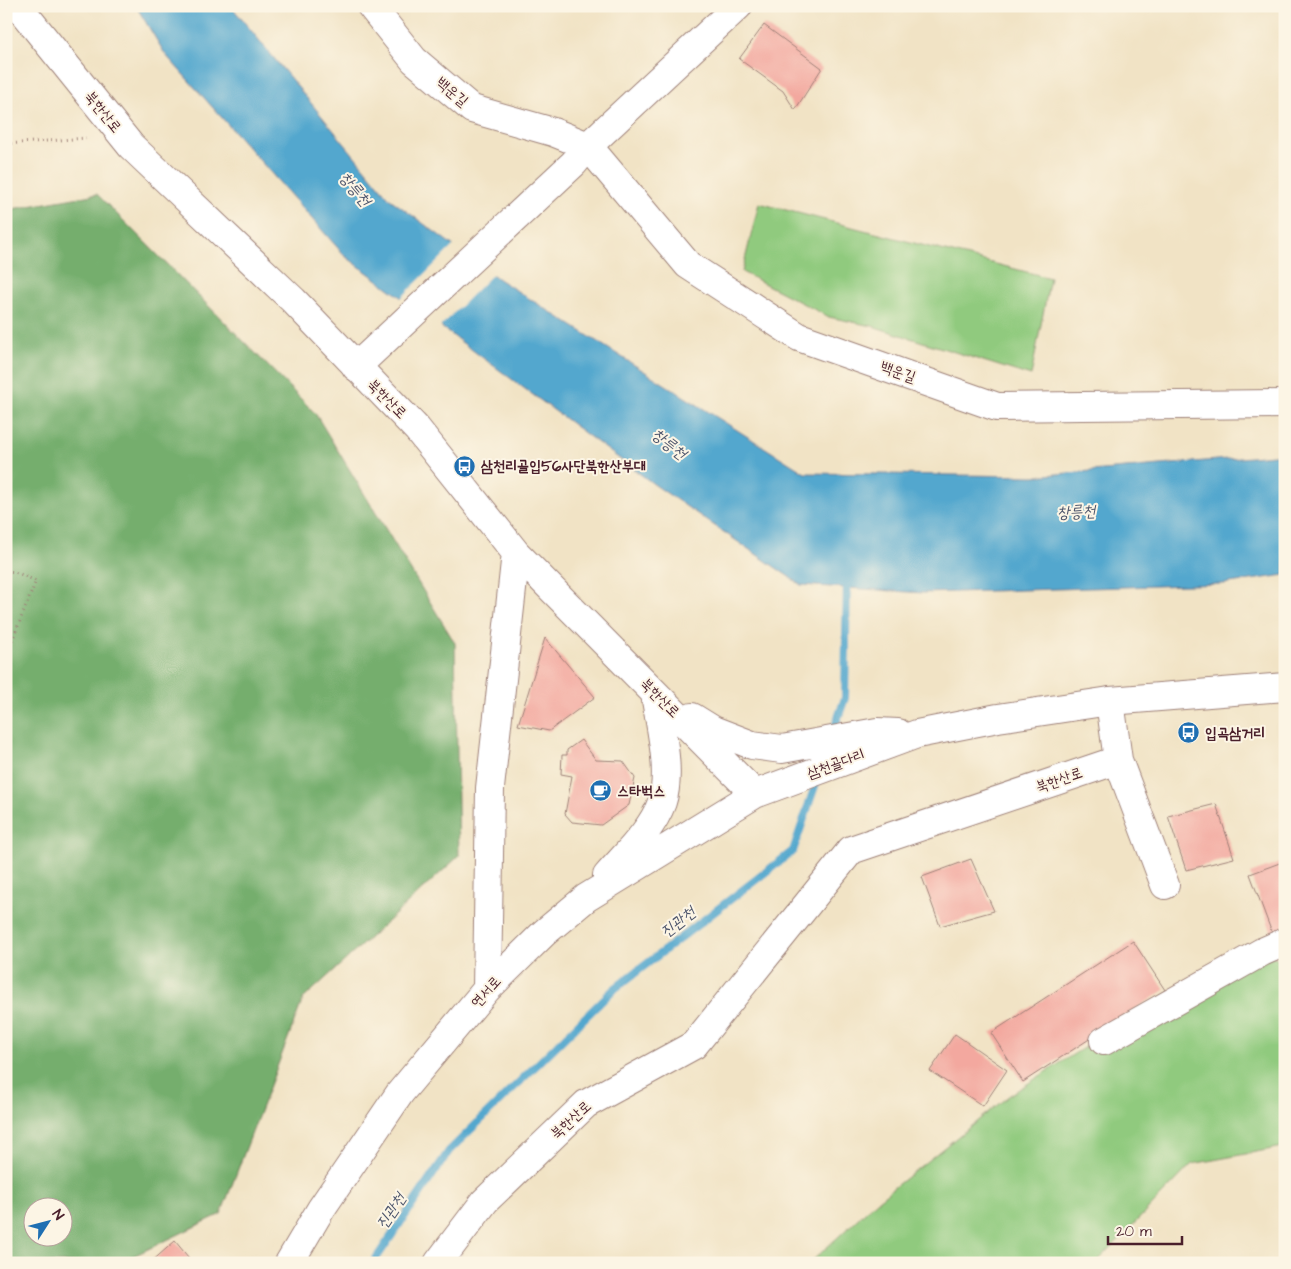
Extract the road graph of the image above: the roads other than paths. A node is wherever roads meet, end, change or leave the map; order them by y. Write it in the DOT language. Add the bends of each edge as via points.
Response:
graph roads {
  1 [pos="18,6"];
  2 [pos="371,6"];
  3 [pos="738,6"];
  4 [pos="581,155"];
  5 [pos="356,367"];
  6 [pos="1285,404"];
  7 [pos="516,553"];
  8 [pos="1285,687"];
  9 [pos="655,694"];
  10 [pos="1110,701"];
  11 [pos="917,734"];
  12 [pos="1118,760"];
  13 [pos="755,794"];
  14 [pos="1165,885"];
  15 [pos="586,898"];
  16 [pos="1285,942"];
  17 [pos="487,989"];
  18 [pos="1104,1041"];
  19 [pos="289,1263"];
  20 [pos="438,1263"];
  1 -- 5 [label="main road, 북한산로" via="131,146 293,300"];
  2 -- 4 [label="main road, 백운길" via="414,60 472,109 553,132"];
  3 -- 4 [label="main road"];
  4 -- 5 [label="main road"];
  4 -- 6 [label="main road, 백운길" via="688,265 798,337 997,407"];
  5 -- 7 [label="main road, 북한산로" via="417,429"];
  7 -- 9 [label="main road, 북한산로"];
  7 -- 17 [label="main road" via="490,788"];
  8 -- 10 [label="main road"];
  9 -- 11 [label="main road" via="713,730 752,745 782,749 877,732"];
  9 -- 13 [label="main road, 북한산로"];
  9 -- 15 [label="main road" via="665,774 662,800 657,813 631,849"];
  10 -- 11 [label="main road"];
  10 -- 12 [label="main road"];
  11 -- 13 [label="main road, 삼천골다리"];
  12 -- 14 [label="main road"];
  12 -- 20 [label="main road, 북한산로" via="851,850 694,1045 586,1104 485,1201"];
  13 -- 15 [label="main road, 연서로"];
  15 -- 17 [label="main road, 연서로" via="544,933"];
  16 -- 18 [label="main road"];
  17 -- 19 [label="main road, 연서로" via="400,1093 321,1209"];
}
